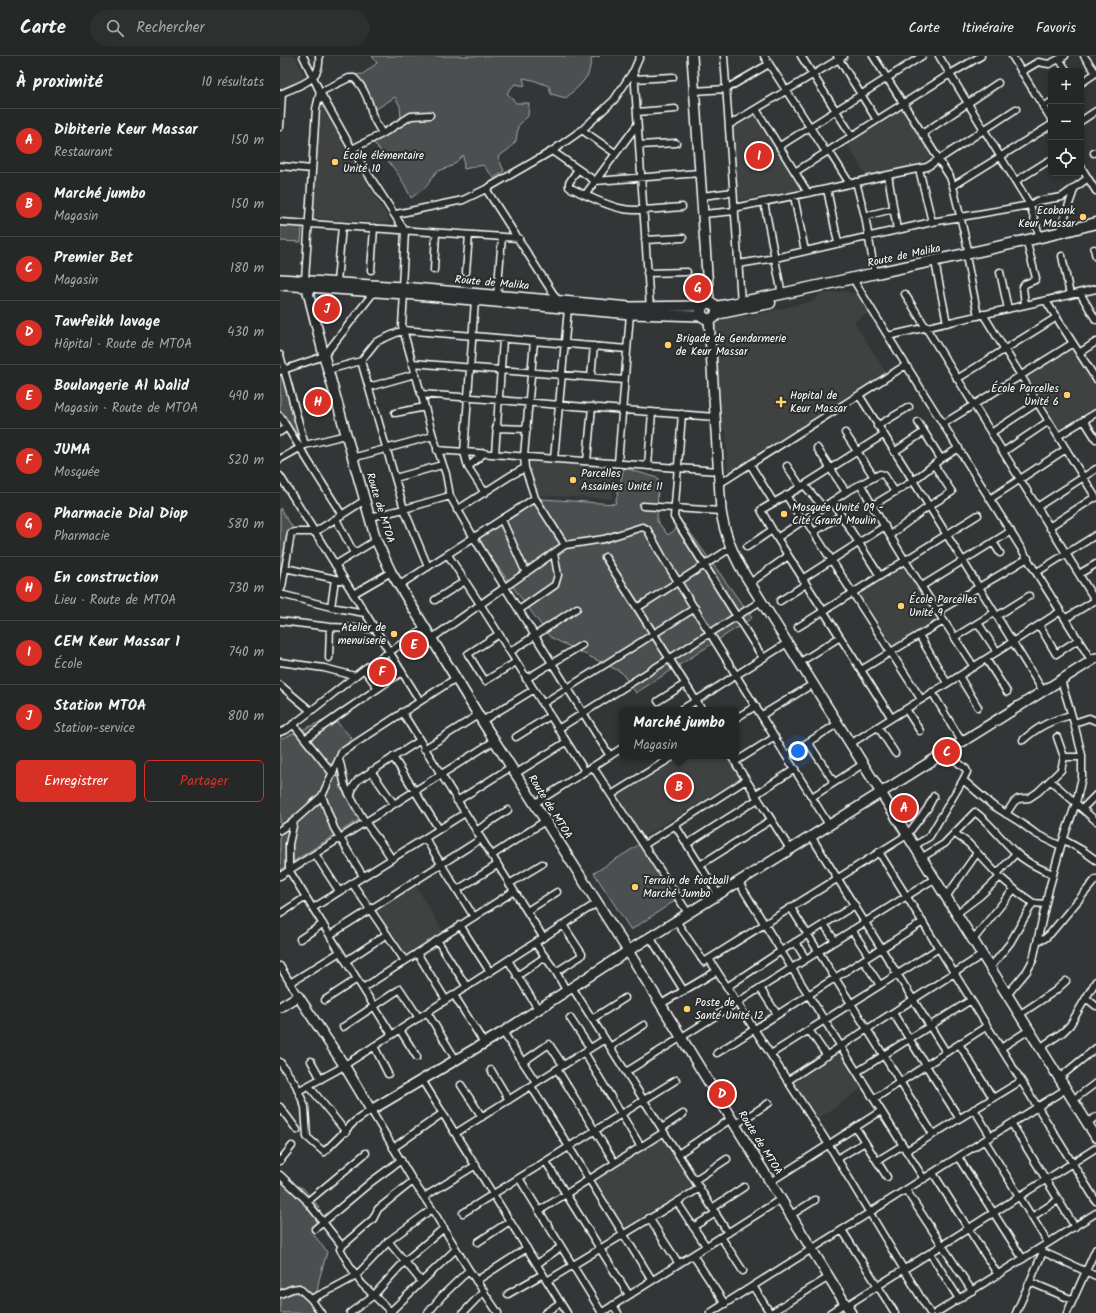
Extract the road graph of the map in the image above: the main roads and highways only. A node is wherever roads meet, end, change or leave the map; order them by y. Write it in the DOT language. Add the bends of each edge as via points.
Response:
graph roads {
  1 [pos="1096,223"];
  2 [pos="1096,230"];
  3 [pos="968,257"];
  1 -- 3 [label="main road, Route de Malika"];
  2 -- 3 [label="main road, Route de Malika" via="1028,247"];
  3 -- 3 [label="main road, Route de Malika" via="875,274 709,311 792,299 936,267"];
}
